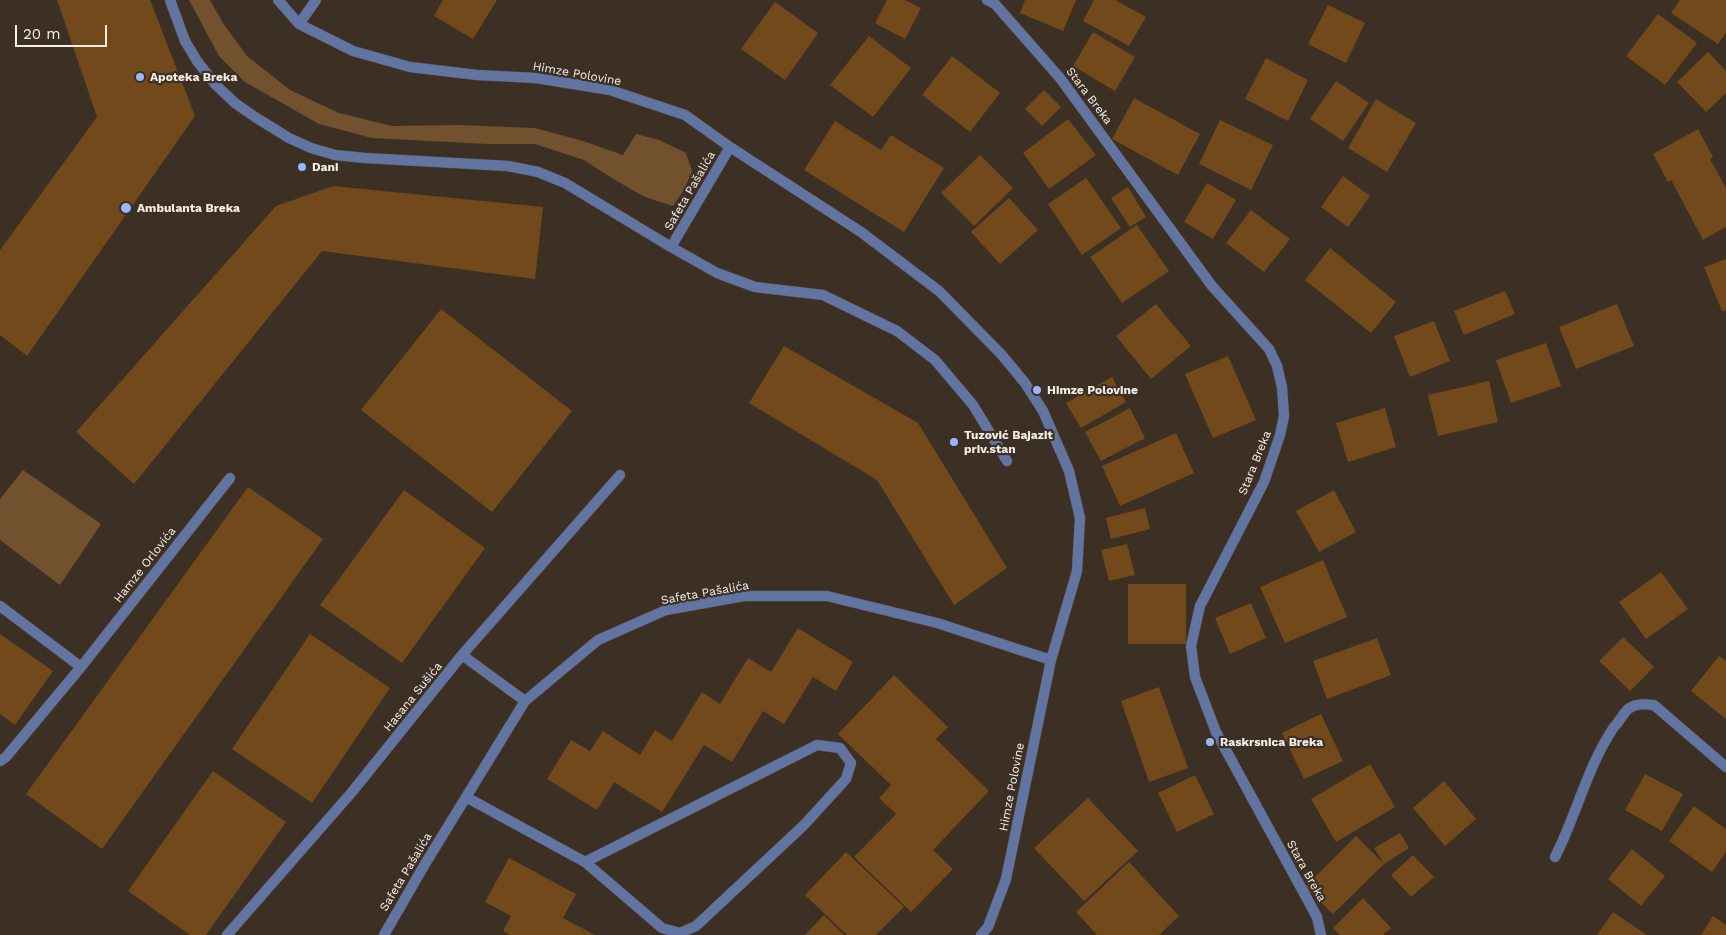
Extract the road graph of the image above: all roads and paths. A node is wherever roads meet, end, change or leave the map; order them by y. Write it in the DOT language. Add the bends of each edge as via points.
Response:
graph roads {
  1 [pos="170,0"];
  2 [pos="278,0"];
  3 [pos="316,0"];
  4 [pos="986,0"];
  5 [pos="299,24"];
  6 [pos="730,147"];
  7 [pos="671,247"];
  8 [pos="1007,461"];
  9 [pos="620,475"];
  10 [pos="230,478"];
  11 [pos="0,606"];
  12 [pos="462,655"];
  13 [pos="1051,660"];
  14 [pos="81,667"];
  15 [pos="525,701"];
  16 [pos="0,761"];
  17 [pos="1726,767"];
  18 [pos="466,797"];
  19 [pos="1555,857"];
  20 [pos="585,862"];
  21 [pos="227,935"];
  22 [pos="384,935"];
  23 [pos="981,935"];
  24 [pos="1321,935"];
  1 -- 7 [label="street" via="185,41 215,84 256,118 289,138 335,155 508,166 538,172 566,183"];
  2 -- 5 [label="street, Himze Polovine"];
  3 -- 5 [label="street"];
  4 -- 24 [label="street, Stara Breka" via="995,4 1060,78 1212,286 1269,349 1277,366 1284,416 1280,435 1264,482 1200,606 1191,646 1195,677 1216,732 1317,917"];
  5 -- 6 [label="street, Himze Polovine" via="353,51 410,67 536,78 610,90 685,115"];
  6 -- 7 [label="street, Safeta Pašalića"];
  6 -- 13 [label="street, Himze Polovine" via="861,232 939,291 1001,354 1043,410 1069,471 1080,518 1077,571"];
  7 -- 8 [label="street" via="755,288 823,295 898,331 935,360 974,405"];
  9 -- 12 [label="street, Hasana Sušića"];
  10 -- 14 [label="street, Hamze Orlovića"];
  11 -- 14 [label="street"];
  12 -- 15 [label="street"];
  12 -- 21 [label="street, Hasana Sušića" via="352,792"];
  13 -- 15 [label="street, Safeta Pašalića" via="937,623 827,596 744,596 666,610 598,640"];
  13 -- 23 [label="street, Himze Polovine" via="1006,879 988,927"];
  14 -- 16 [label="street, Hamze Orlovića"];
  15 -- 18 [label="street, Safeta Pašalića"];
  17 -- 19 [label="street" via="1654,705 1636,705 1628,709 1594,761"];
  18 -- 20 [label="street"];
  18 -- 22 [label="street, Safeta Pašalića"];
  20 -- 20 [label="street" via="662,928 680,933 696,926 804,825 846,779 851,763 840,748 817,745"];
}
